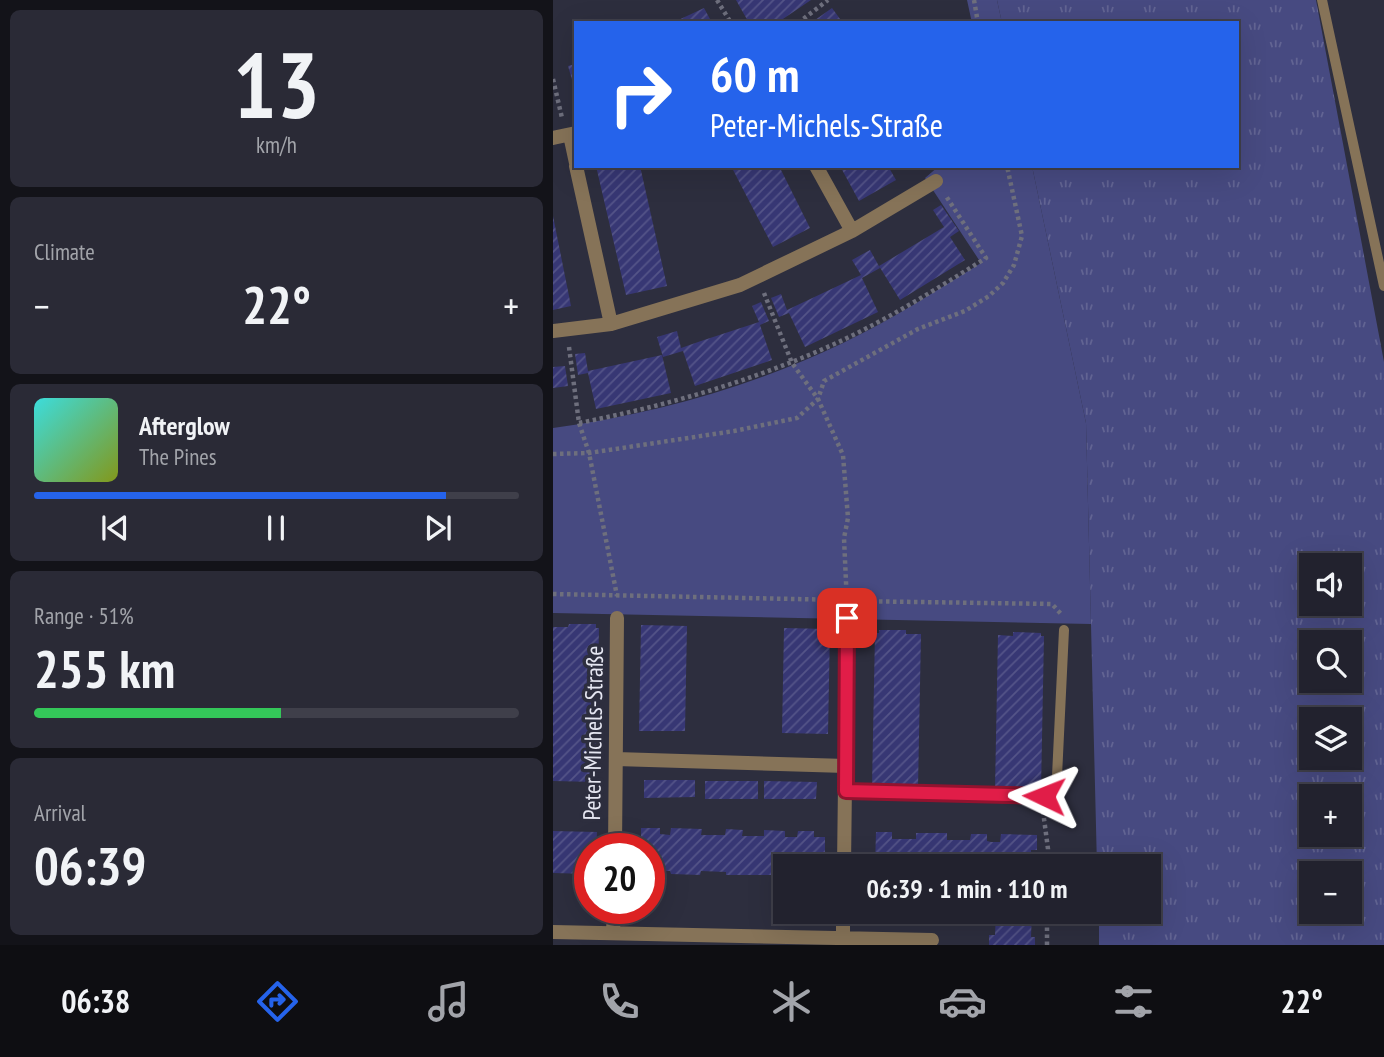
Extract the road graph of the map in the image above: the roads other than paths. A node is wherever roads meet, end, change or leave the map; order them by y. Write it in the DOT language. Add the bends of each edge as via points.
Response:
graph roads {
  1 [pos="1322,0"];
  2 [pos="566,135"];
  3 [pos="574,159"];
  4 [pos="577,168"];
  5 [pos="817,168"];
  6 [pos="936,181"];
  7 [pos="852,231"];
  8 [pos="1384,286"];
  9 [pos="611,324"];
  10 [pos="559,330"];
  11 [pos="617,618"];
  12 [pos="847,618"];
  13 [pos="1063,630"];
  14 [pos="616,759"];
  15 [pos="846,766"];
  16 [pos="846,791"];
  17 [pos="615,833"];
  18 [pos="844,854"];
  19 [pos="843,924"];
  20 [pos="553,932"];
  21 [pos="618,937"];
  22 [pos="932,940"];
  23 [pos="843,942"];
  1 -- 8 [label="lane"];
  2 -- 3 [label="street"];
  4 -- 9 [label="street"];
  5 -- 7 [label="street"];
  6 -- 7 [label="street"];
  7 -- 9 [label="street" via="740,285"];
  9 -- 10 [label="street"];
  11 -- 14 [label="street, Peter-Michels-Straße"];
  12 -- 15 [label="street"];
  13 -- 16 [label="lane" via="1056,797"];
  14 -- 15 [label="street"];
  14 -- 17 [label="street, Peter-Michels-Straße"];
  15 -- 16 [label="street"];
  16 -- 18 [label="street"];
  19 -- 23 [label="street"];
  20 -- 21 [label="street"];
  21 -- 23 [label="street"];
  22 -- 23 [label="street"];
}
